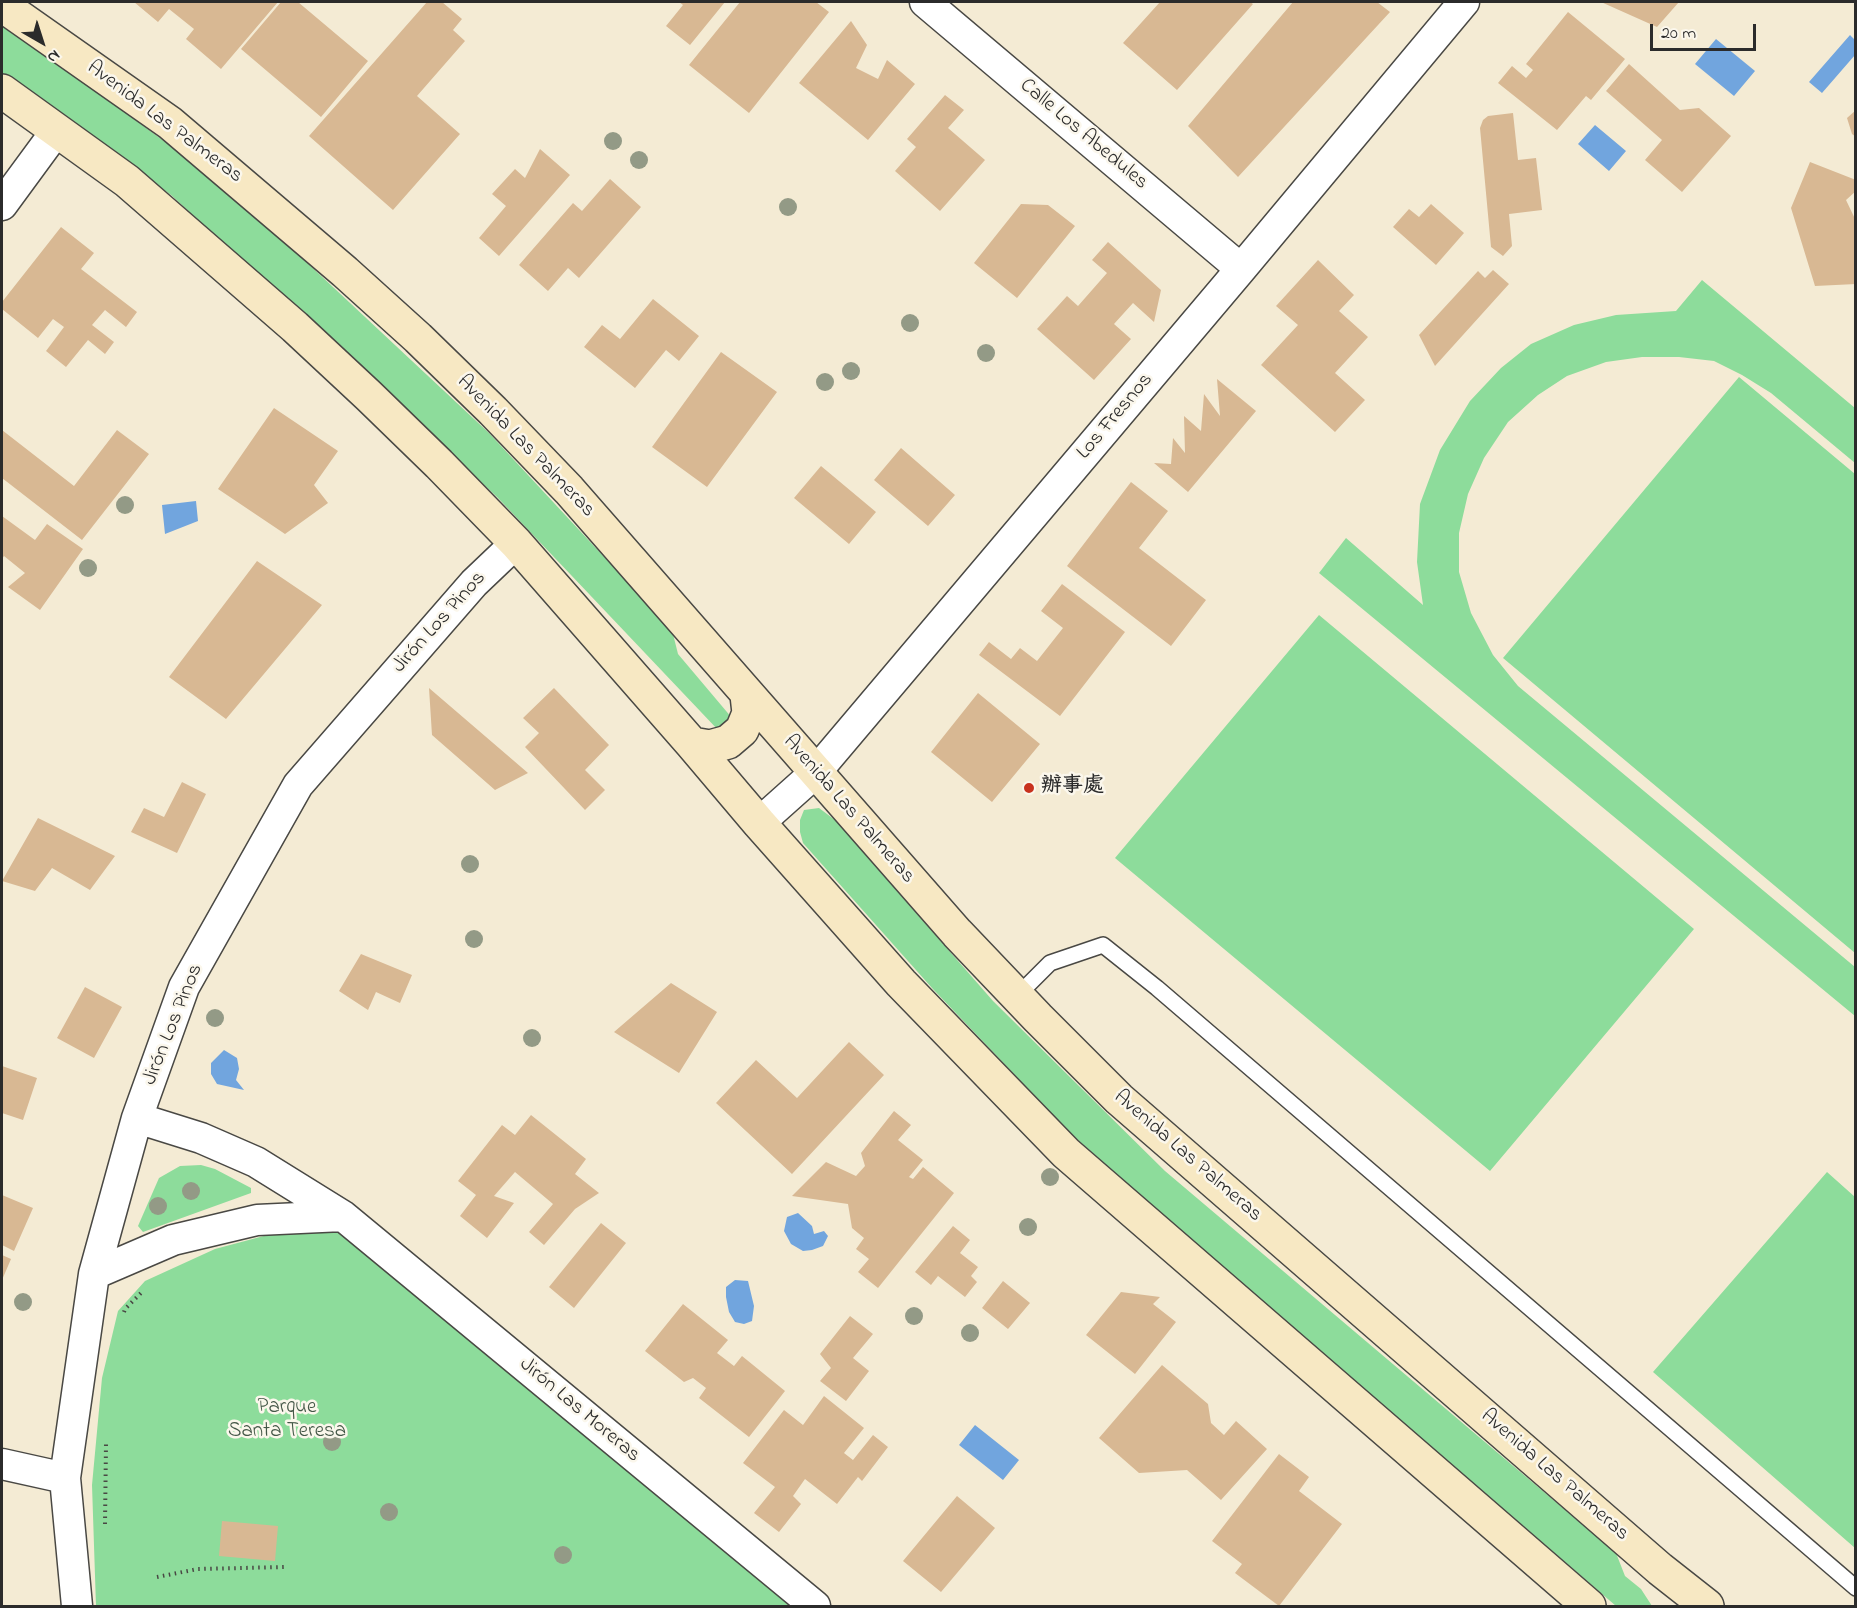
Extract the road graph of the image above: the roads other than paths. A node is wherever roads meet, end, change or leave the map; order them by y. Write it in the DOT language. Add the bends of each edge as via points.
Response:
graph roads {
  1 [pos="925,2"];
  2 [pos="1464,2"];
  3 [pos="2,5"];
  4 [pos="2,91"];
  5 [pos="57,130"];
  6 [pos="2,205"];
  7 [pos="1241,269"];
  8 [pos="516,543"];
  9 [pos="747,695"];
  10 [pos="692,744"];
  11 [pos="815,773"];
  12 [pos="759,823"];
  13 [pos="1017,996"];
  14 [pos="137,1118"];
  15 [pos="343,1216"];
  16 [pos="94,1274"];
  17 [pos="2,1464"];
  18 [pos="64,1478"];
  19 [pos="1660,1569"];
  20 [pos="1856,1588"];
  21 [pos="77,1606"];
  22 [pos="815,1606"];
  23 [pos="1588,1606"];
  24 [pos="1670,1606"];
  25 [pos="1707,1606"];
  1 -- 7 [label="street, Calle Los Abedules"];
  2 -- 7 [label="street, Los Fresnos"];
  3 -- 9 [label="main road, Avenida Las Palmeras" via="171,123 402,323 569,490"];
  4 -- 5 [label="main road"];
  5 -- 6 [label="street"];
  5 -- 8 [label="main road" via="127,181 295,327"];
  7 -- 11 [label="street, Los Fresnos"];
  8 -- 10 [label="main road"];
  8 -- 14 [label="street, Jirón Los Pinos" via="474,583 298,784 184,987"];
  9 -- 10 [label="main road" via="749,713 742,730 728,742 710,747"];
  9 -- 11 [label="main road, Avenida Las Palmeras"];
  10 -- 12 [label="main road"];
  11 -- 12 [label="street, Los Fresnos"];
  11 -- 13 [label="main road, Avenida Las Palmeras"];
  12 -- 23 [label="main road" via="900,983 1066,1153"];
  13 -- 19 [label="main road, Avenida Las Palmeras" via="1119,1099"];
  13 -- 20 [label="lane" via="1050,963 1103,945 1157,987"];
  14 -- 15 [label="street, Jirón Las Moreras" via="201,1138 256,1162"];
  14 -- 16 [label="street, Jirón Los Pinos"];
  15 -- 16 [label="street" via="257,1220 174,1240"];
  15 -- 22 [label="street, Jirón Las Moreras"];
  16 -- 18 [label="street, Jirón Los Pinos"];
  17 -- 18 [label="street"];
  18 -- 21 [label="street, Jirón Los Pinos"];
  19 -- 24 [label="main road" via="1669,1586"];
  19 -- 25 [label="main road, Avenida Las Palmeras"];
}
